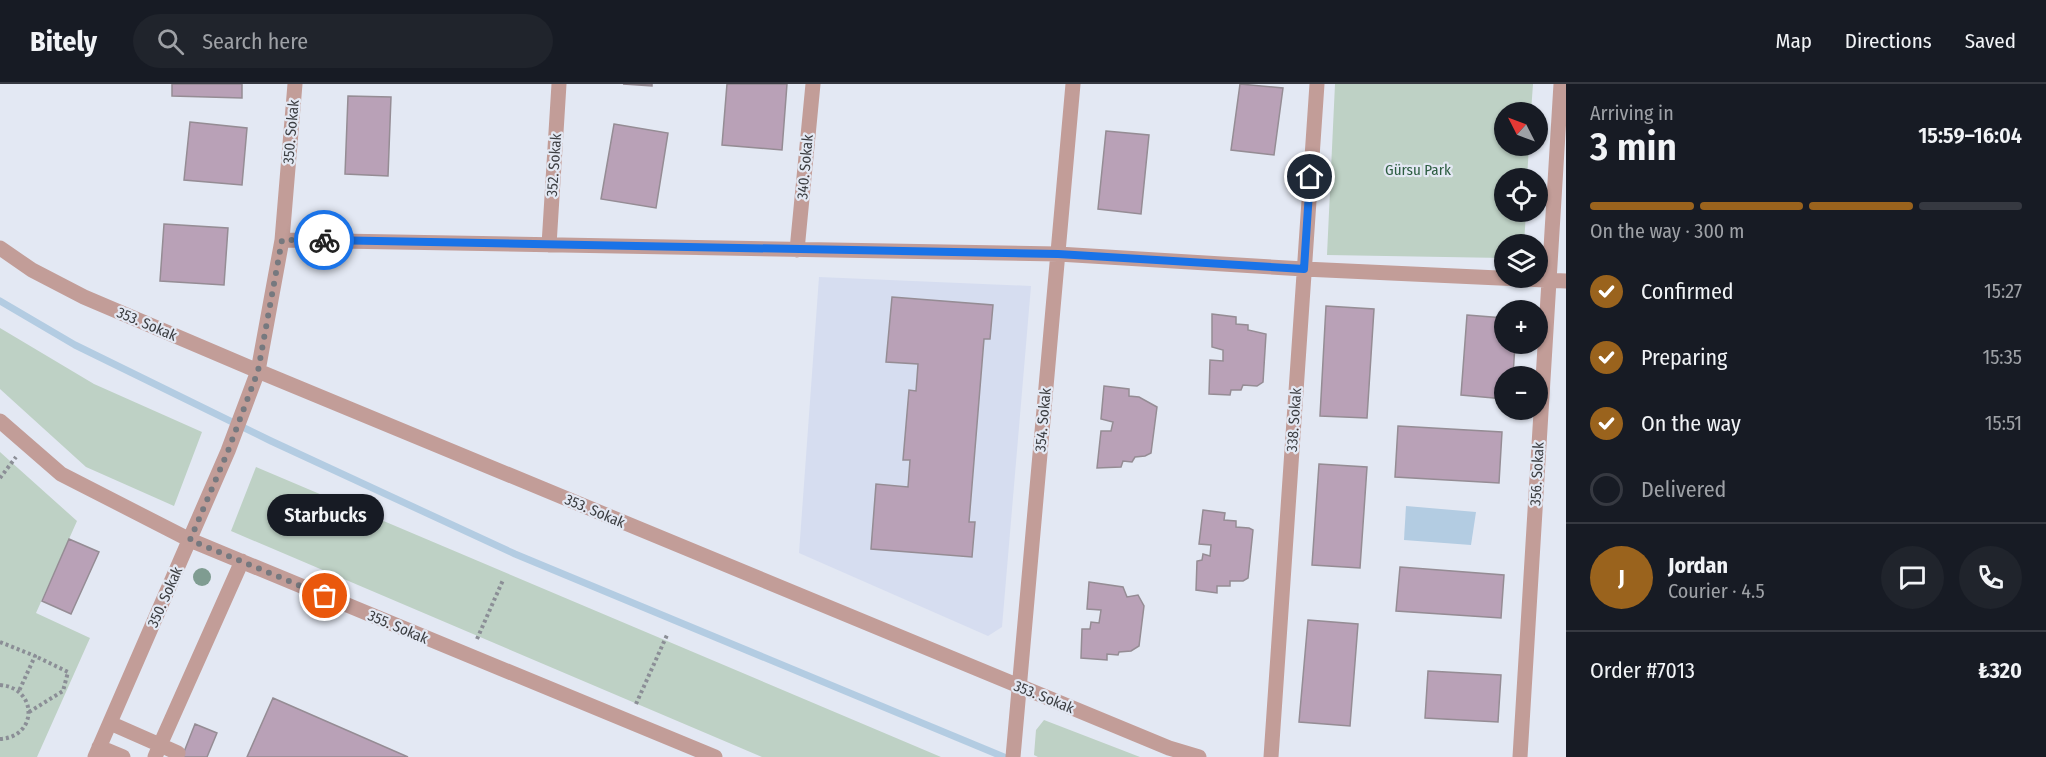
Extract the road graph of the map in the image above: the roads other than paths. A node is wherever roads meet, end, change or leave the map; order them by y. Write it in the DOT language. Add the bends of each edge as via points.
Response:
graph roads {
  1 [pos="295,84"];
  2 [pos="560,84"];
  3 [pos="813,84"];
  4 [pos="1073,84"];
  5 [pos="1317,84"];
  6 [pos="1561,84"];
  7 [pos="282,240"];
  8 [pos="549,245"];
  9 [pos="0,248"];
  10 [pos="797,250"];
  11 [pos="1058,254"];
  12 [pos="1304,269"];
  13 [pos="1549,280"];
  14 [pos="1566,281"];
  15 [pos="258,371"];
  16 [pos="0,421"];
  17 [pos="190,540"];
  18 [pos="242,561"];
  19 [pos="1019,686"];
  20 [pos="110,723"];
  21 [pos="158,751"];
  22 [pos="97,752"];
  23 [pos="178,753"];
  24 [pos="123,757"];
  25 [pos="715,757"];
  26 [pos="1013,757"];
  27 [pos="1198,757"];
  28 [pos="1271,757"];
  29 [pos="1520,757"];
  1 -- 7 [label="street, 350. Sokak"];
  2 -- 8 [label="street, 352. Sokak"];
  3 -- 10 [label="street, 340. Sokak"];
  4 -- 11 [label="street, 354. Sokak"];
  5 -- 12 [label="street, 338. Sokak"];
  6 -- 13 [label="street, 356. Sokak"];
  7 -- 8 [label="street"];
  7 -- 15 [label="street, 350. Sokak"];
  8 -- 10 [label="street"];
  9 -- 15 [label="street, 353. Sokak" via="84,297"];
  10 -- 11 [label="street"];
  11 -- 12 [label="street"];
  11 -- 19 [label="street, 354. Sokak"];
  12 -- 13 [label="street"];
  12 -- 28 [label="street, 338. Sokak"];
  13 -- 14 [label="street"];
  13 -- 29 [label="street, 356. Sokak"];
  15 -- 17 [label="street, 350. Sokak"];
  15 -- 19 [label="street, 353. Sokak"];
  16 -- 17 [label="street, 355. Sokak" via="61,474"];
  17 -- 18 [label="street, 355. Sokak"];
  17 -- 20 [label="street, 350. Sokak"];
  18 -- 21 [label="street"];
  18 -- 25 [label="street, 355. Sokak"];
  19 -- 26 [label="street, 354. Sokak"];
  19 -- 27 [label="street, 353. Sokak"];
  20 -- 21 [label="street"];
  20 -- 22 [label="street, 350. Sokak"];
  21 -- 23 [label="street"];
  22 -- 24 [label="street"];
}
